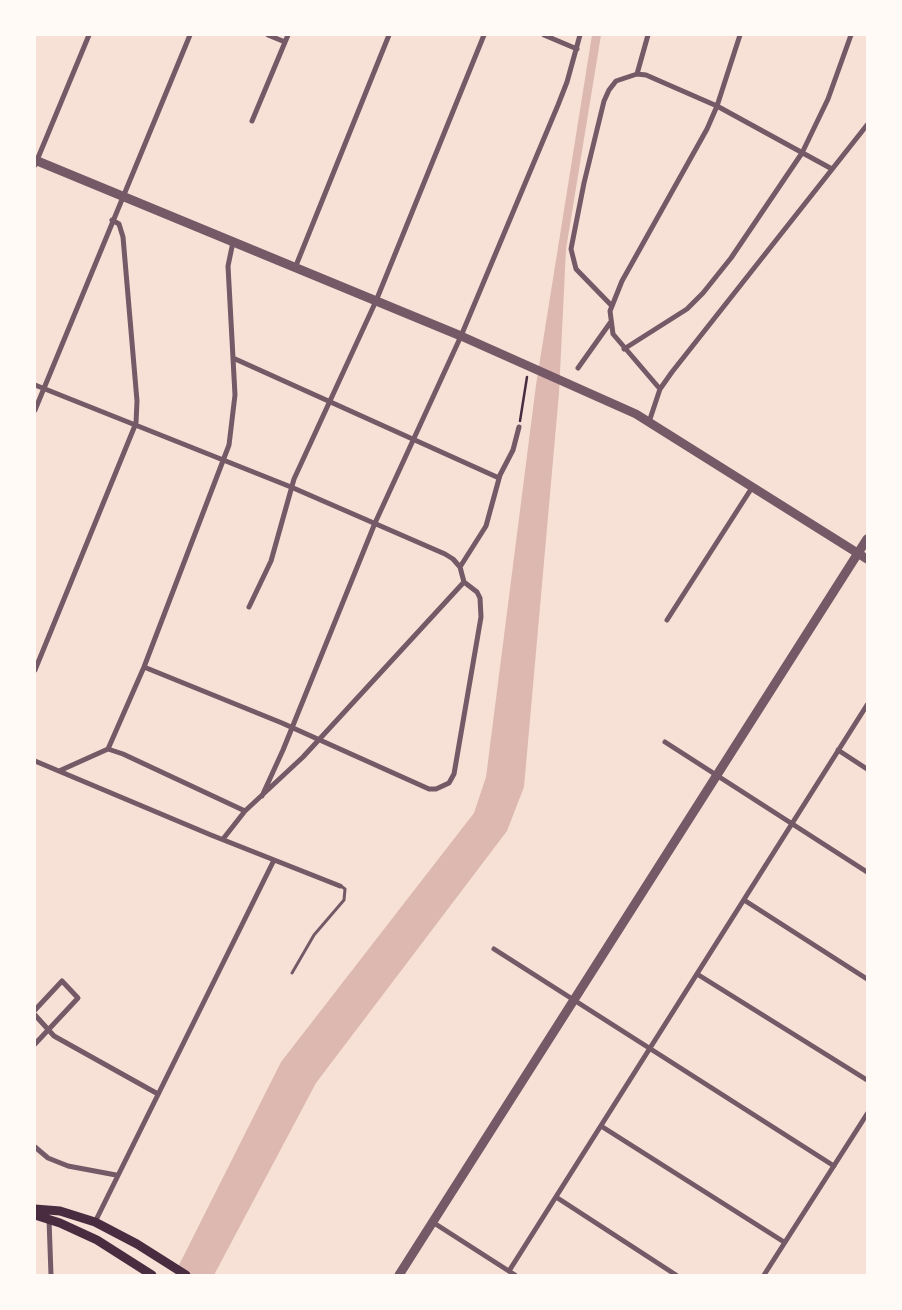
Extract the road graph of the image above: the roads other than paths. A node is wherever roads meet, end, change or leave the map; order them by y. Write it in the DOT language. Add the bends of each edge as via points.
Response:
graph roads {
  1 [pos="88,35"];
  2 [pos="190,35"];
  3 [pos="268,35"];
  4 [pos="288,35"];
  5 [pos="389,35"];
  6 [pos="484,35"];
  7 [pos="544,35"];
  8 [pos="580,35"];
  9 [pos="648,35"];
  10 [pos="740,35"];
  11 [pos="851,35"];
  12 [pos="285,42"];
  13 [pos="577,49"];
  14 [pos="637,74"];
  15 [pos="718,106"];
  16 [pos="252,122"];
  17 [pos="867,125"];
  18 [pos="802,153"];
  19 [pos="36,162"];
  20 [pos="832,169"];
  21 [pos="122,196"];
  22 [pos="112,220"];
  23 [pos="233,242"];
  24 [pos="295,268"];
  25 [pos="376,301"];
  26 [pos="612,306"];
  27 [pos="610,323"];
  28 [pos="461,336"];
  29 [pos="624,349"];
  30 [pos="233,358"];
  31 [pos="578,368"];
  32 [pos="35,385"];
  33 [pos="44,388"];
  34 [pos="660,389"];
  35 [pos="328,402"];
  36 [pos="35,410"];
  37 [pos="649,422"];
  38 [pos="136,423"];
  39 [pos="519,427"];
  40 [pos="412,439"];
  41 [pos="224,461"];
  42 [pos="499,478"];
  43 [pos="753,486"];
  44 [pos="291,487"];
  45 [pos="375,523"];
  46 [pos="867,538"];
  47 [pos="858,554"];
  48 [pos="867,559"];
  49 [pos="460,568"];
  50 [pos="464,582"];
  51 [pos="249,607"];
  52 [pos="667,620"];
  53 [pos="144,667"];
  54 [pos="35,670"];
  55 [pos="867,705"];
  56 [pos="291,727"];
  57 [pos="318,739"];
  58 [pos="664,742"];
  59 [pos="108,749"];
  60 [pos="838,750"];
  61 [pos="35,761"];
  62 [pos="867,769"];
  63 [pos="59,771"];
  64 [pos="716,776"];
  65 [pos="262,796"];
  66 [pos="245,811"];
  67 [pos="792,824"];
  68 [pos="224,839"];
  69 [pos="274,860"];
  70 [pos="867,872"];
  71 [pos="340,886"];
  72 [pos="744,900"];
  73 [pos="494,950"];
  74 [pos="292,973"];
  75 [pos="697,974"];
  76 [pos="867,980"];
  77 [pos="575,1001"];
  78 [pos="35,1010"];
  79 [pos="35,1015"];
  80 [pos="48,1030"];
  81 [pos="35,1044"];
  82 [pos="648,1048"];
  83 [pos="867,1080"];
  84 [pos="158,1094"];
  85 [pos="867,1114"];
  86 [pos="601,1126"];
  87 [pos="35,1147"];
  88 [pos="834,1166"];
  89 [pos="116,1175"];
  90 [pos="556,1197"];
  91 [pos="35,1208"];
  92 [pos="35,1215"];
  93 [pos="49,1218"];
  94 [pos="95,1222"];
  95 [pos="434,1222"];
  96 [pos="784,1242"];
  97 [pos="509,1271"];
  98 [pos="51,1275"];
  99 [pos="152,1275"];
  100 [pos="186,1275"];
  101 [pos="399,1275"];
  102 [pos="514,1275"];
  103 [pos="676,1275"];
  104 [pos="764,1275"];
  1 -- 19 [label="street"];
  2 -- 21 [label="street"];
  3 -- 12 [label="street"];
  4 -- 12 [label="street"];
  5 -- 24 [label="street"];
  6 -- 25 [label="street"];
  7 -- 13 [label="street"];
  8 -- 13 [label="street"];
  9 -- 14 [label="street"];
  10 -- 15 [label="street"];
  11 -- 18 [label="street" via="828,99"];
  12 -- 16 [label="street"];
  13 -- 28 [label="street" via="561,98"];
  14 -- 15 [label="street"];
  14 -- 26 [label="street" via="616,81 608,90 571,249 576,269"];
  15 -- 18 [label="street"];
  15 -- 26 [label="street" via="622,281"];
  17 -- 20 [label="street"];
  18 -- 20 [label="street"];
  18 -- 29 [label="street" via="731,258 703,293 679,316"];
  19 -- 21 [label="street"];
  20 -- 34 [label="street"];
  21 -- 22 [label="street"];
  21 -- 23 [label="street"];
  22 -- 33 [label="street"];
  22 -- 38 [label="street" via="119,224 123,238 137,400"];
  23 -- 24 [label="street"];
  23 -- 30 [label="street" via="228,266"];
  24 -- 25 [label="street"];
  25 -- 28 [label="street"];
  25 -- 35 [label="street"];
  26 -- 27 [label="street"];
  27 -- 29 [label="street" via="613,334"];
  27 -- 31 [label="street"];
  28 -- 37 [label="street"];
  28 -- 40 [label="street"];
  29 -- 34 [label="street"];
  30 -- 35 [label="street"];
  30 -- 41 [label="street" via="233,428"];
  32 -- 33 [label="street"];
  33 -- 36 [label="street"];
  33 -- 38 [label="street"];
  34 -- 37 [label="street"];
  35 -- 40 [label="street"];
  35 -- 44 [label="street"];
  37 -- 43 [label="street"];
  38 -- 41 [label="street"];
  38 -- 54 [label="street"];
  39 -- 42 [label="street" via="514,450"];
  40 -- 42 [label="street"];
  40 -- 45 [label="street"];
  41 -- 44 [label="street"];
  41 -- 53 [label="street"];
  42 -- 49 [label="street" via="486,526"];
  43 -- 47 [label="street"];
  43 -- 52 [label="street"];
  44 -- 45 [label="street"];
  44 -- 51 [label="street" via="271,561"];
  45 -- 49 [label="street" via="445,554"];
  45 -- 56 [label="street"];
  46 -- 47 [label="street"];
  47 -- 48 [label="street"];
  47 -- 64 [label="street"];
  49 -- 50 [label="street"];
  50 -- 57 [label="street"];
  50 -- 57 [label="street" via="480,598 481,617 454,774 449,783 436,789 429,788"];
  53 -- 56 [label="street"];
  53 -- 59 [label="street"];
  55 -- 60 [label="street"];
  56 -- 57 [label="street"];
  56 -- 65 [label="street"];
  57 -- 65 [label="street"];
  58 -- 64 [label="street"];
  59 -- 63 [label="street"];
  59 -- 66 [label="street"];
  60 -- 62 [label="street"];
  60 -- 67 [label="street"];
  61 -- 63 [label="street"];
  63 -- 68 [label="street"];
  64 -- 67 [label="street"];
  64 -- 77 [label="street"];
  65 -- 66 [label="street"];
  66 -- 68 [label="street"];
  67 -- 70 [label="street"];
  67 -- 72 [label="street"];
  68 -- 69 [label="street"];
  69 -- 71 [label="street"];
  69 -- 84 [label="street"];
  71 -- 74 [label="lane" via="345,889 344,900 314,935"];
  72 -- 75 [label="street"];
  72 -- 76 [label="street"];
  73 -- 77 [label="street"];
  75 -- 82 [label="street"];
  75 -- 83 [label="street"];
  77 -- 82 [label="street"];
  77 -- 95 [label="street"];
  78 -- 80 [label="street" via="62,982 78,998"];
  79 -- 80 [label="street"];
  80 -- 81 [label="street"];
  80 -- 84 [label="street"];
  82 -- 86 [label="street"];
  82 -- 88 [label="street"];
  84 -- 89 [label="street"];
  85 -- 88 [label="street"];
  86 -- 90 [label="street"];
  86 -- 96 [label="street"];
  87 -- 89 [label="street" via="48,1158 68,1166"];
  88 -- 96 [label="street"];
  89 -- 94 [label="street"];
  90 -- 97 [label="street"];
  90 -- 103 [label="street"];
  91 -- 94 [label="main road" via="60,1211"];
  92 -- 93 [label="main road"];
  93 -- 98 [label="street"];
  93 -- 99 [label="main road" via="97,1240"];
  94 -- 100 [label="main road"];
  95 -- 97 [label="street"];
  95 -- 101 [label="street"];
  96 -- 104 [label="street"];
  97 -- 102 [label="street"];
}
